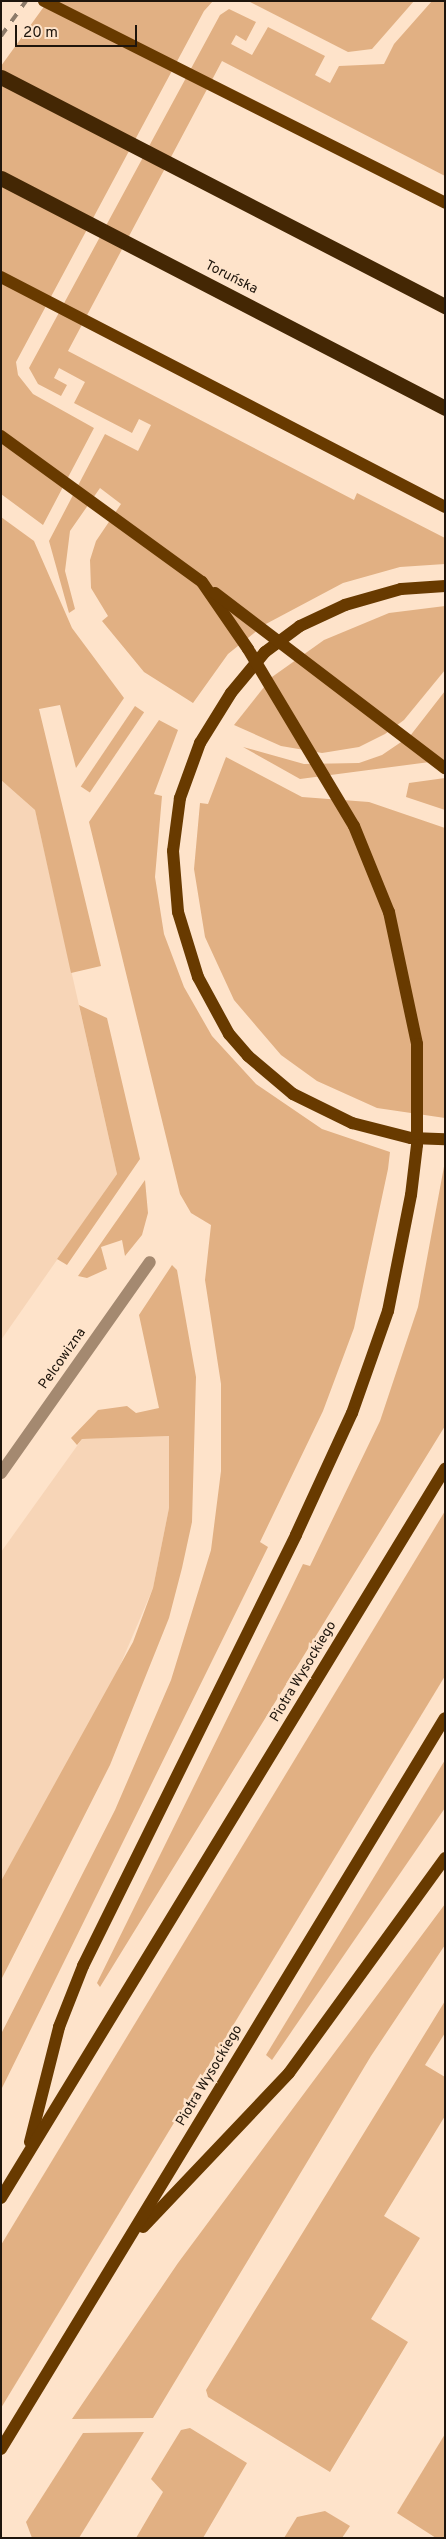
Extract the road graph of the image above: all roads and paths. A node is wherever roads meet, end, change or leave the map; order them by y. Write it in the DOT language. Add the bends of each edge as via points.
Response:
graph roads {
  1 [pos="44,1"];
  2 [pos="1,77"];
  3 [pos="1,178"];
  4 [pos="445,203"];
  5 [pos="1,277"];
  6 [pos="445,306"];
  7 [pos="445,408"];
  8 [pos="1,436"];
  9 [pos="445,507"];
  10 [pos="202,582"];
  11 [pos="445,586"];
  12 [pos="445,768"];
  13 [pos="445,1139"];
  14 [pos="150,1262"];
  15 [pos="445,1469"];
  16 [pos="1,1473"];
  17 [pos="445,1718"];
  18 [pos="445,1858"];
  19 [pos="20,2166"];
  20 [pos="1,2198"];
  21 [pos="128,2243"];
  22 [pos="1,2449"];
  1 -- 4 [label="main road" via="209,87"];
  2 -- 6 [label="highway"];
  3 -- 7 [label="highway, Toruńska"];
  5 -- 9 [label="main road"];
  8 -- 10 [label="main road"];
  10 -- 12 [label="main road, bridge"];
  10 -- 19 [label="main road, bridge" via="248,648 354,826 389,912 417,1044 414,1175 388,1311 352,1413 296,1535 83,1966 59,2026"];
  11 -- 13 [label="main road" via="372,597 300,626 255,663 200,742 180,798 175,882 178,912 198,977 229,1034 270,1077 321,1109 380,1132"];
  14 -- 16 [label="street, Pelcowizna"];
  15 -- 19 [label="main road, Piotra Wysockiego"];
  17 -- 21 [label="main road, Piotra Wysockiego"];
  18 -- 21 [label="main road" via="289,2073"];
  19 -- 20 [label="main road, Piotra Wysockiego"];
  21 -- 22 [label="main road, Piotra Wysockiego"];
}
